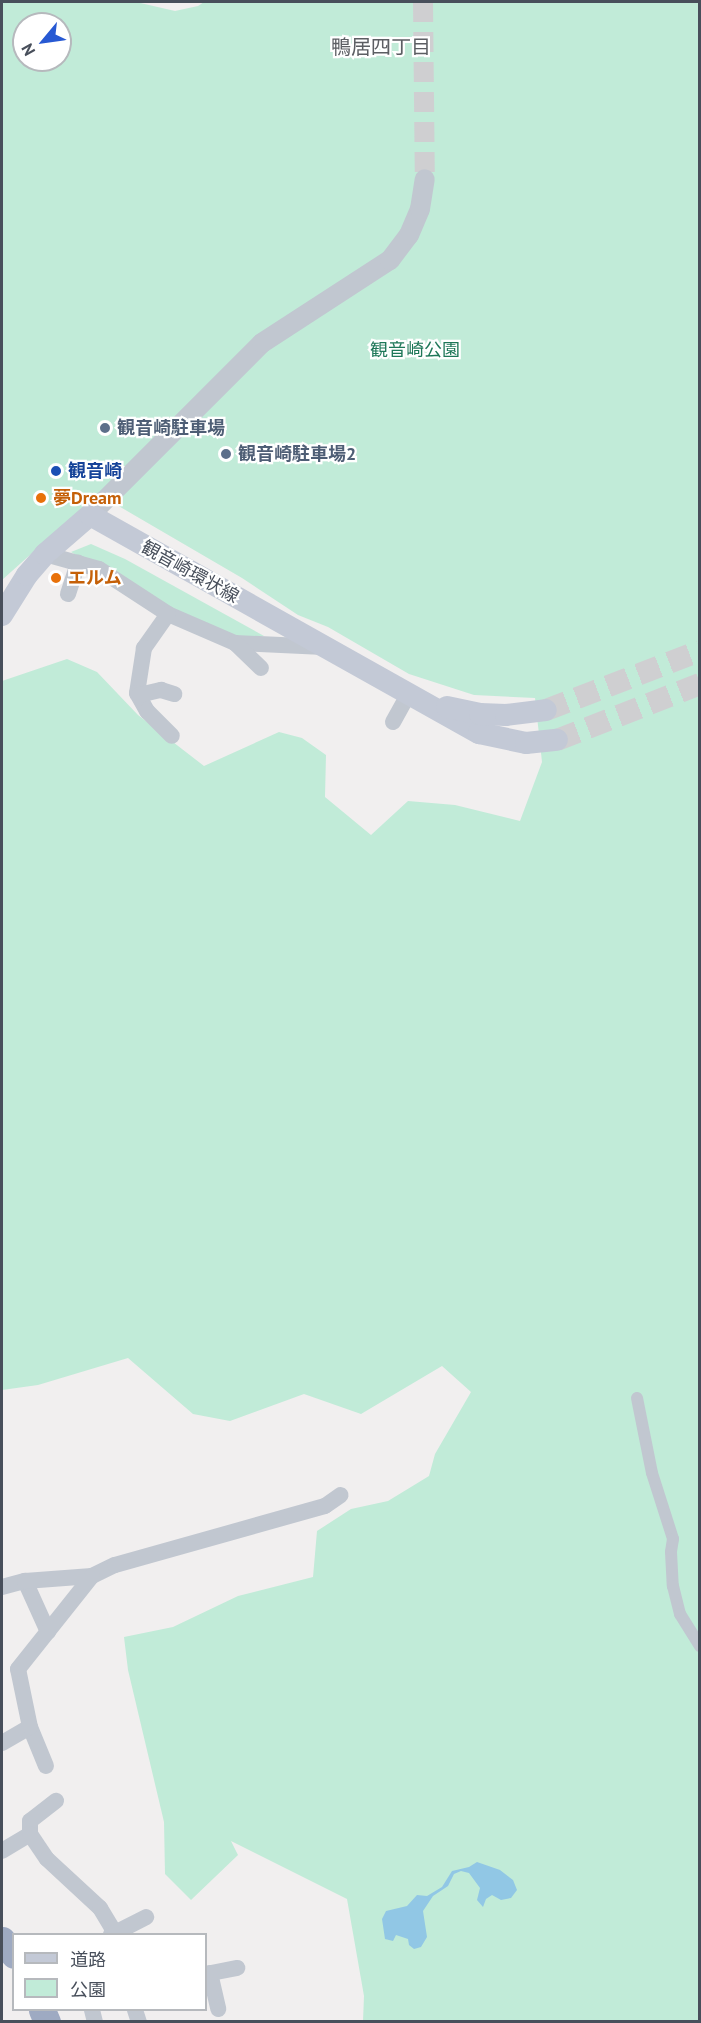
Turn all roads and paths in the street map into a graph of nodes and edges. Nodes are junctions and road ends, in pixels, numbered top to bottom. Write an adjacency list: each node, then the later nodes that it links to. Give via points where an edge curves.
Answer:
1 (425, 178): 2 (street, via 420,209 409,235 390,260 262,344)
2 (90, 515): 3 (main road); 9 (main road, 観音崎環状線)
3 (45, 554): 4 (street); 7 (main road)
4 (78, 563): 5 (street); 6 (street, via 99,568)
5 (68, 594)
6 (168, 614): 8 (street); 11 (street, via 144,648)
7 (2, 615)
8 (235, 643): 9 (street); 10 (street)
9 (325, 647): 13 (main road, 観音崎環状線)
10 (261, 668)
11 (150, 689): 12 (street); 16 (street, via 147,711)
12 (174, 694)
13 (408, 695): 14 (main road, 観音崎環状線, via 480,714); 15 (street); 17 (main road, 観音崎環状線, via 479,733 526,743)
14 (546, 710)
15 (393, 722)
16 (171, 736)
17 (557, 740)
18 (637, 1398): 24 (street, via 652,1473 674,1539 673,1586 680,1614)
19 (341, 1495): 20 (street, via 325,1506 115,1565)
20 (92, 1576): 21 (street); 23 (street)
21 (25, 1581): 22 (street); 23 (street)
22 (2, 1587)
23 (48, 1632): 25 (street, via 18,1669)
24 (699, 1646)
25 (30, 1727): 26 (street); 27 (street)
26 (2, 1743)
27 (46, 1766)
28 (56, 1801): 29 (street, via 30,1821)
29 (30, 1834): 30 (street); 32 (street, via 46,1859 99,1908)
30 (2, 1851)
31 (146, 1917): 33 (street)
32 (112, 1933)
33 (115, 1933)
34 (2, 1940): 35 (highway)
35 (12, 1952)
36 (237, 1968): 37 (street)
37 (208, 1974): 38 (street)
38 (218, 2009)

